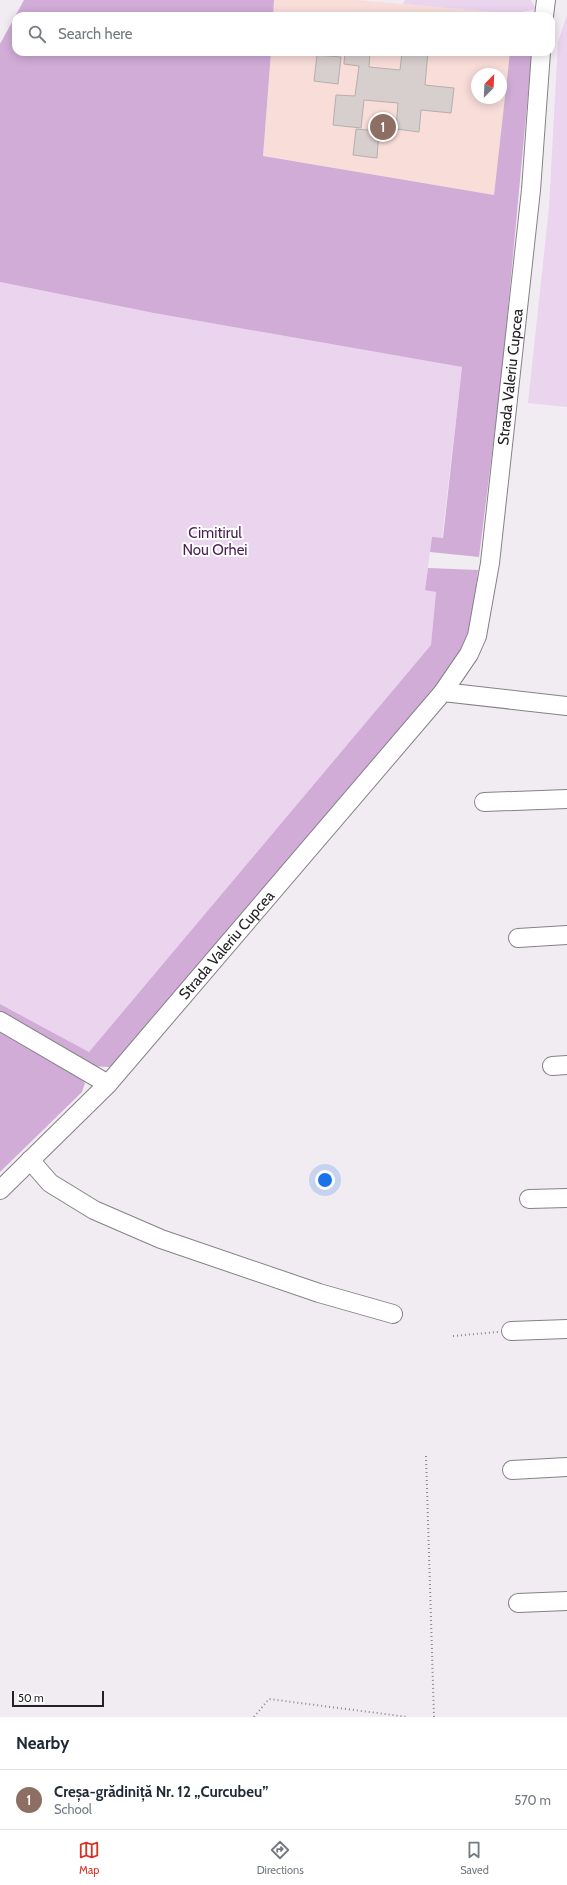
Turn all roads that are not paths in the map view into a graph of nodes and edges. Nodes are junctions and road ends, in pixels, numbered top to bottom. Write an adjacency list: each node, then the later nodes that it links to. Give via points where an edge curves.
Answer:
1 (546, 0): 2 (street)
2 (544, 12)
3 (541, 56): 4 (street, Strada Valeriu Cupcea, via 531,190 490,563 477,636 469,654)
4 (443, 692): 5 (street); 11 (street, Strada Valeriu Cupcea)
5 (567, 706)
6 (567, 799): 7 (street)
7 (484, 802)
8 (567, 934): 9 (street)
9 (518, 938)
10 (0, 1021): 11 (street)
11 (108, 1084): 12 (street, Strada Valeriu Cupcea)
12 (30, 1160): 13 (street, Strada Valeriu Cupcea); 16 (street, via 50,1183 94,1210 148,1233 319,1293)
13 (0, 1190)
14 (567, 1198): 15 (street)
15 (529, 1199)
16 (393, 1314)
17 (567, 1329): 18 (street)
18 (511, 1331)
19 (567, 1467): 20 (street)
20 (512, 1470)
21 (567, 1601): 22 (street)
22 (518, 1603)

